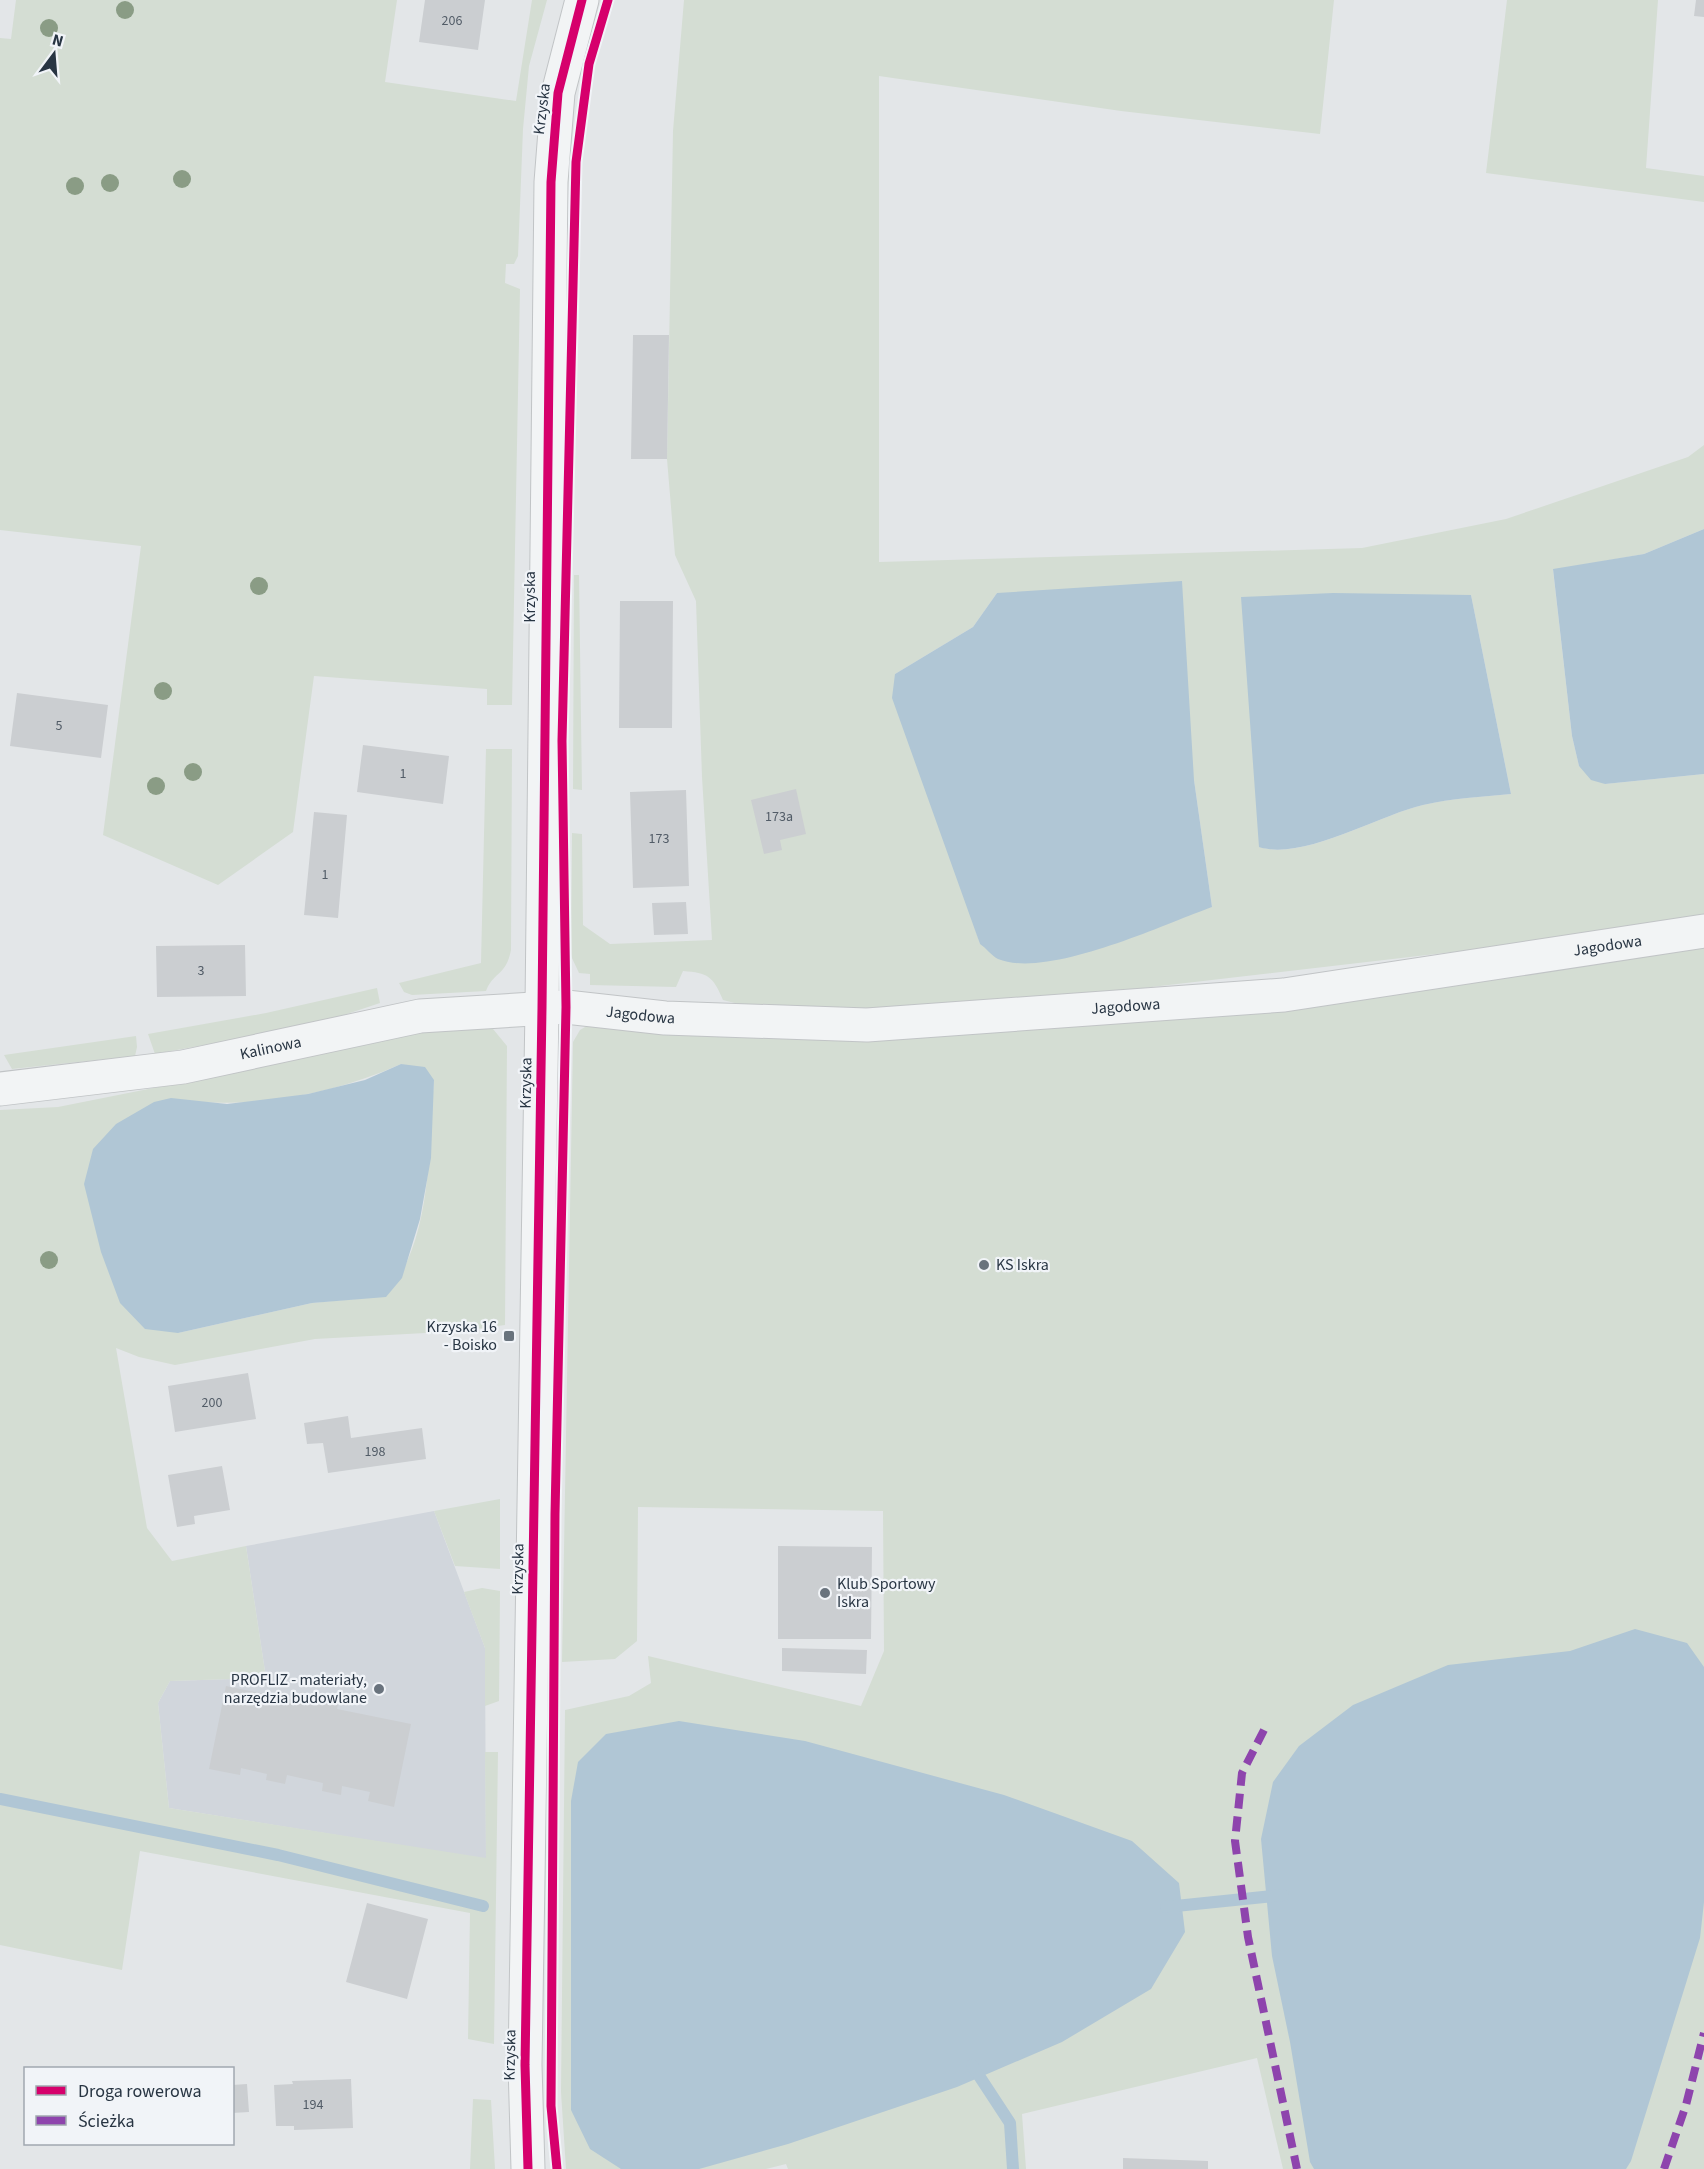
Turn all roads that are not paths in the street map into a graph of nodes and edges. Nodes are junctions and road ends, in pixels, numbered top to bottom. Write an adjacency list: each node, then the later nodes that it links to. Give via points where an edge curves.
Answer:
1 (582, 0): 3 (street, Krzyska, via 558,93 550,182)
2 (1704, 931): 3 (street, Jagodowa, via 1284,995 867,1025 665,1018)
3 (542, 1008): 4 (street, Kalinowa, via 420,1016 183,1067); 5 (street, Krzyska, via 525,2065)
4 (0, 1089)
5 (528, 2169)

